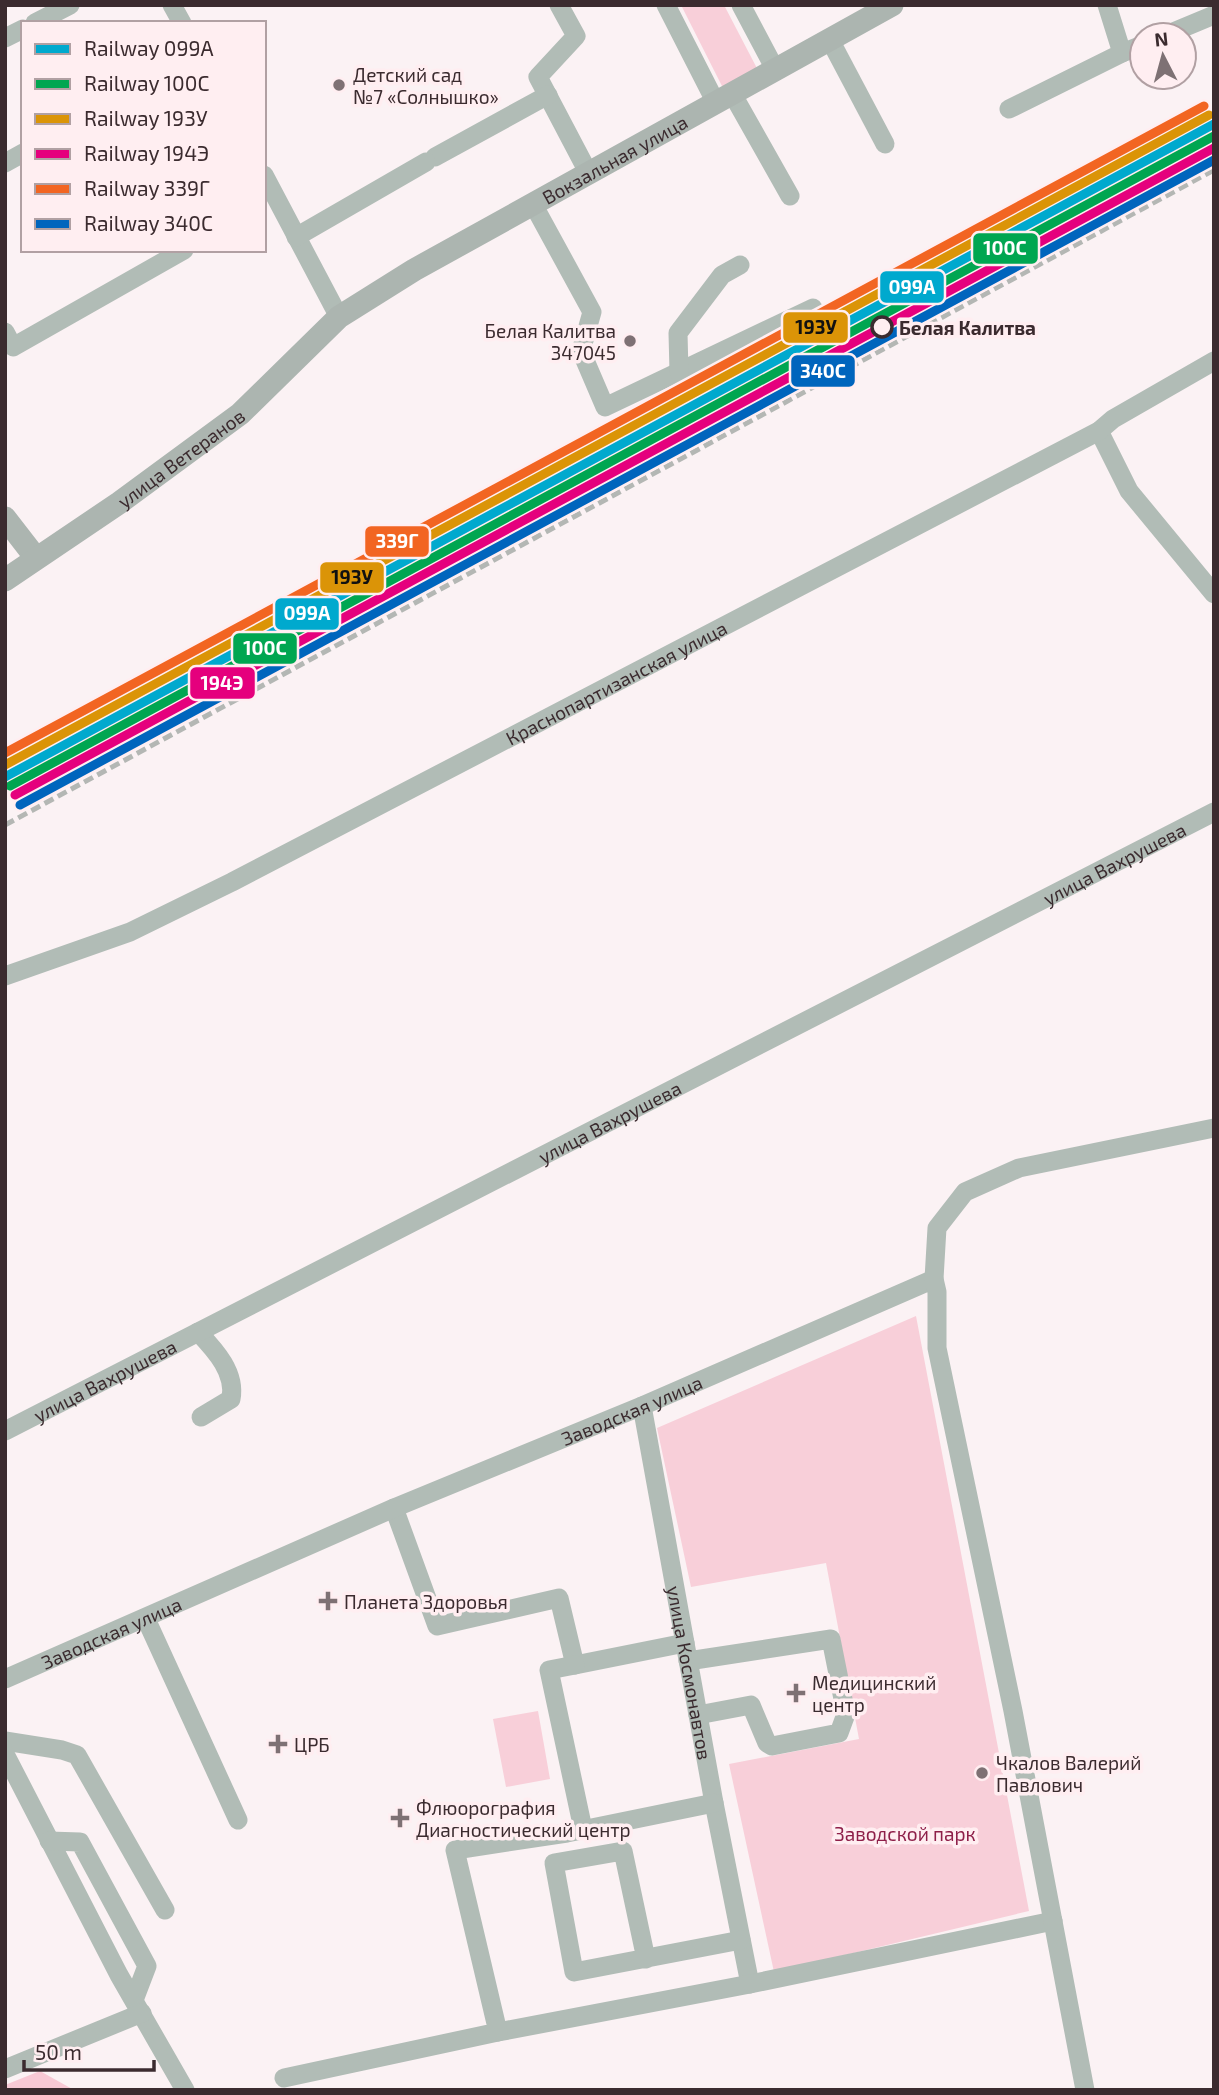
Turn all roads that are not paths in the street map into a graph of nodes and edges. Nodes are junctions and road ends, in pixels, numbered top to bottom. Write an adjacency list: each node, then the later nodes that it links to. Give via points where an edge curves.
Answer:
1 (70, 5): 8 (street)
2 (172, 5): 9 (street)
3 (559, 5): 16 (street, via 576,36 538,77)
4 (666, 5): 17 (street)
5 (741, 5): 15 (street)
6 (892, 5): 12 (main road, Вокзальная улица)
7 (1107, 5): 14 (street)
8 (39, 21)
9 (181, 21)
10 (21, 30): 11 (street)
11 (5, 38)
12 (830, 40): 15 (main road, Вокзальная улица); 19 (street)
13 (1128, 51): 14 (street)
14 (1122, 53): 18 (street)
15 (776, 71): 17 (main road, Вокзальная улица)
16 (548, 95): 22 (street); 27 (street)
17 (724, 99): 22 (main road, Вокзальная улица); 24 (street)
18 (1009, 109)
19 (885, 144)
20 (21, 154): 21 (street)
21 (5, 163)
22 (589, 174): 26 (main road, Вокзальная улица)
23 (266, 183): 25 (street)
24 (790, 195)
25 (271, 203): 27 (street)
26 (533, 204): 31 (main road, Вокзальная улица); 34 (street, via 592,312 581,351 605,407)
27 (296, 237): 31 (street)
28 (180, 252): 32 (street)
29 (740, 265): 34 (street, via 722,275 678,333)
30 (813, 308): 34 (street)
31 (339, 317): 37 (main road, улица Ветеранов, via 240,414)
32 (8, 344)
33 (1214, 361): 35 (street, Краснопартизанская улица)
34 (679, 372)
35 (1099, 431): 39 (street, via 1129,491); 41 (street, Краснопартизанская улица, via 232,883 130,932)
36 (5, 518): 37 (main road)
37 (36, 558): 38 (main road, улица Ветеранов)
38 (5, 580)
39 (1214, 594)
40 (1214, 812): 44 (street, улица Вахрушева)
41 (5, 976)
42 (1214, 1128): 43 (street, via 1019,1168 965,1192 937,1228)
43 (934, 1279): 45 (street, Заводская улица); 61 (street, via 937,1349)
44 (198, 1332): 46 (street, via 234,1385 231,1399); 47 (street, улица Вахрушева)
45 (642, 1406): 48 (street, Заводская улица); 50 (street, улица Космонавтов)
46 (201, 1417)
47 (5, 1431)
48 (394, 1508): 49 (street, Заводская улица); 51 (street, via 437,1626 559,1598)
49 (146, 1619): 52 (street, Заводская улица); 57 (street)
50 (687, 1652): 51 (street); 53 (street, улица Космонавтов); 53 (street, via 831,1640 846,1714 839,1733 772,1746 751,1705)
51 (575, 1665): 58 (street, via 549,1670)
52 (5, 1679)
53 (698, 1715): 56 (street, улица Космонавтов)
54 (5, 1741): 60 (street, via 77,1755)
55 (5, 1754): 59 (street)
56 (714, 1803): 58 (street); 62 (street, улица Космонавтов)
57 (239, 1819)
58 (583, 1829): 66 (street, via 455,1850)
59 (49, 1841): 65 (street); 65 (street, via 80,1842 147,1966)
60 (165, 1910)
61 (1053, 1921): 64 (street); 70 (street)
62 (741, 1940): 63 (street); 64 (street, улица Космонавтов)
63 (646, 1959): 63 (street, via 574,1972 554,1863 623,1851)
64 (750, 1984): 66 (street)
65 (138, 2007): 67 (street); 69 (street)
66 (498, 2032): 68 (street)
67 (5, 2069)
68 (284, 2078)
69 (185, 2090)
70 (1085, 2090)

